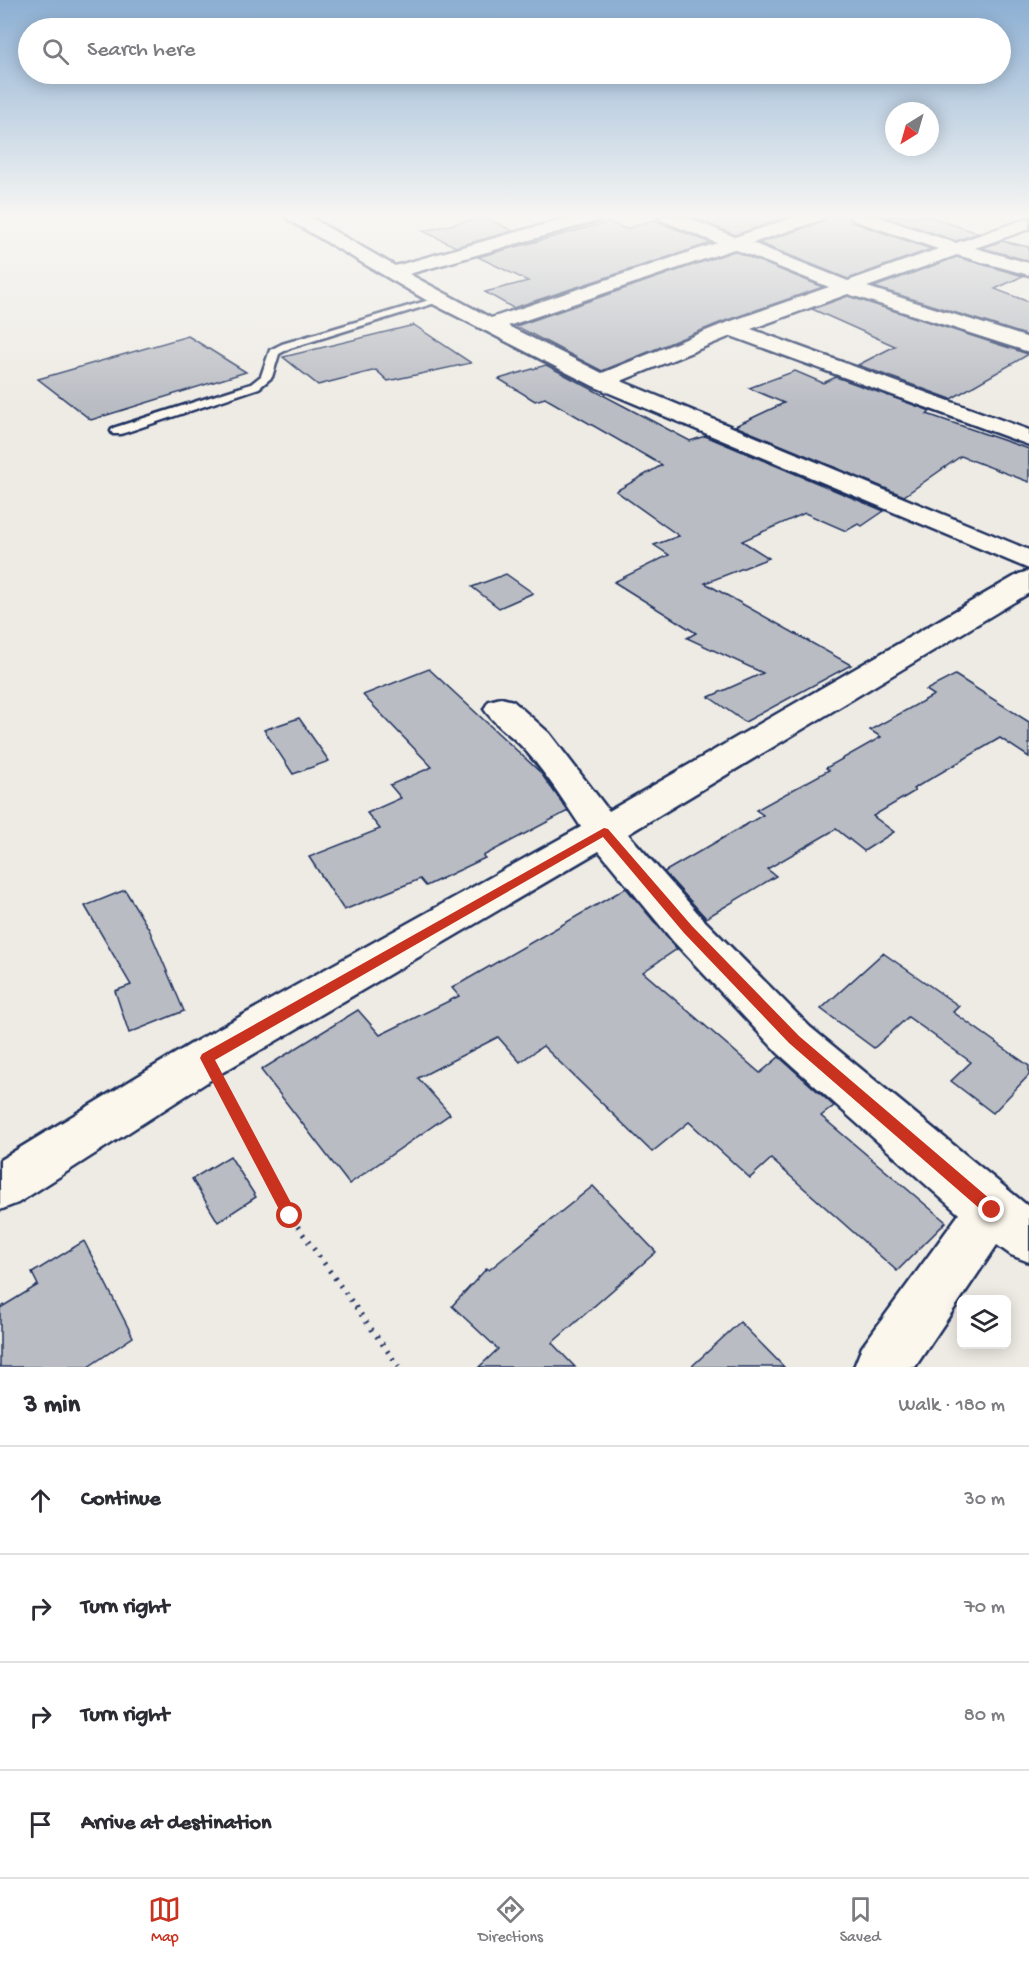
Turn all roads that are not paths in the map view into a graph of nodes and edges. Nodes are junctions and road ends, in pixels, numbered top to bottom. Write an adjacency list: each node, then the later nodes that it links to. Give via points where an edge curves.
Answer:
1 (408, 280): 6 (street)
2 (627, 280): 7 (street)
3 (827, 280): 5 (street)
4 (871, 280): 5 (street)
5 (848, 288): 8 (street); 9 (street)
6 (440, 300): 7 (street); 11 (lane, via 286,346 274,352 266,377 255,386)
7 (490, 325): 10 (street)
8 (731, 329): 10 (street); 12 (street)
9 (1029, 345)
10 (601, 381): 13 (street)
11 (117, 431)
12 (1029, 438)
13 (1029, 560)
14 (1029, 580): 16 (street)
15 (501, 709): 16 (street, via 537,741)
16 (604, 831): 17 (street, via 207,1058); 18 (street, via 688,930 794,1040)
17 (0, 1187)
18 (1011, 1224): 19 (street)
19 (882, 1367)

